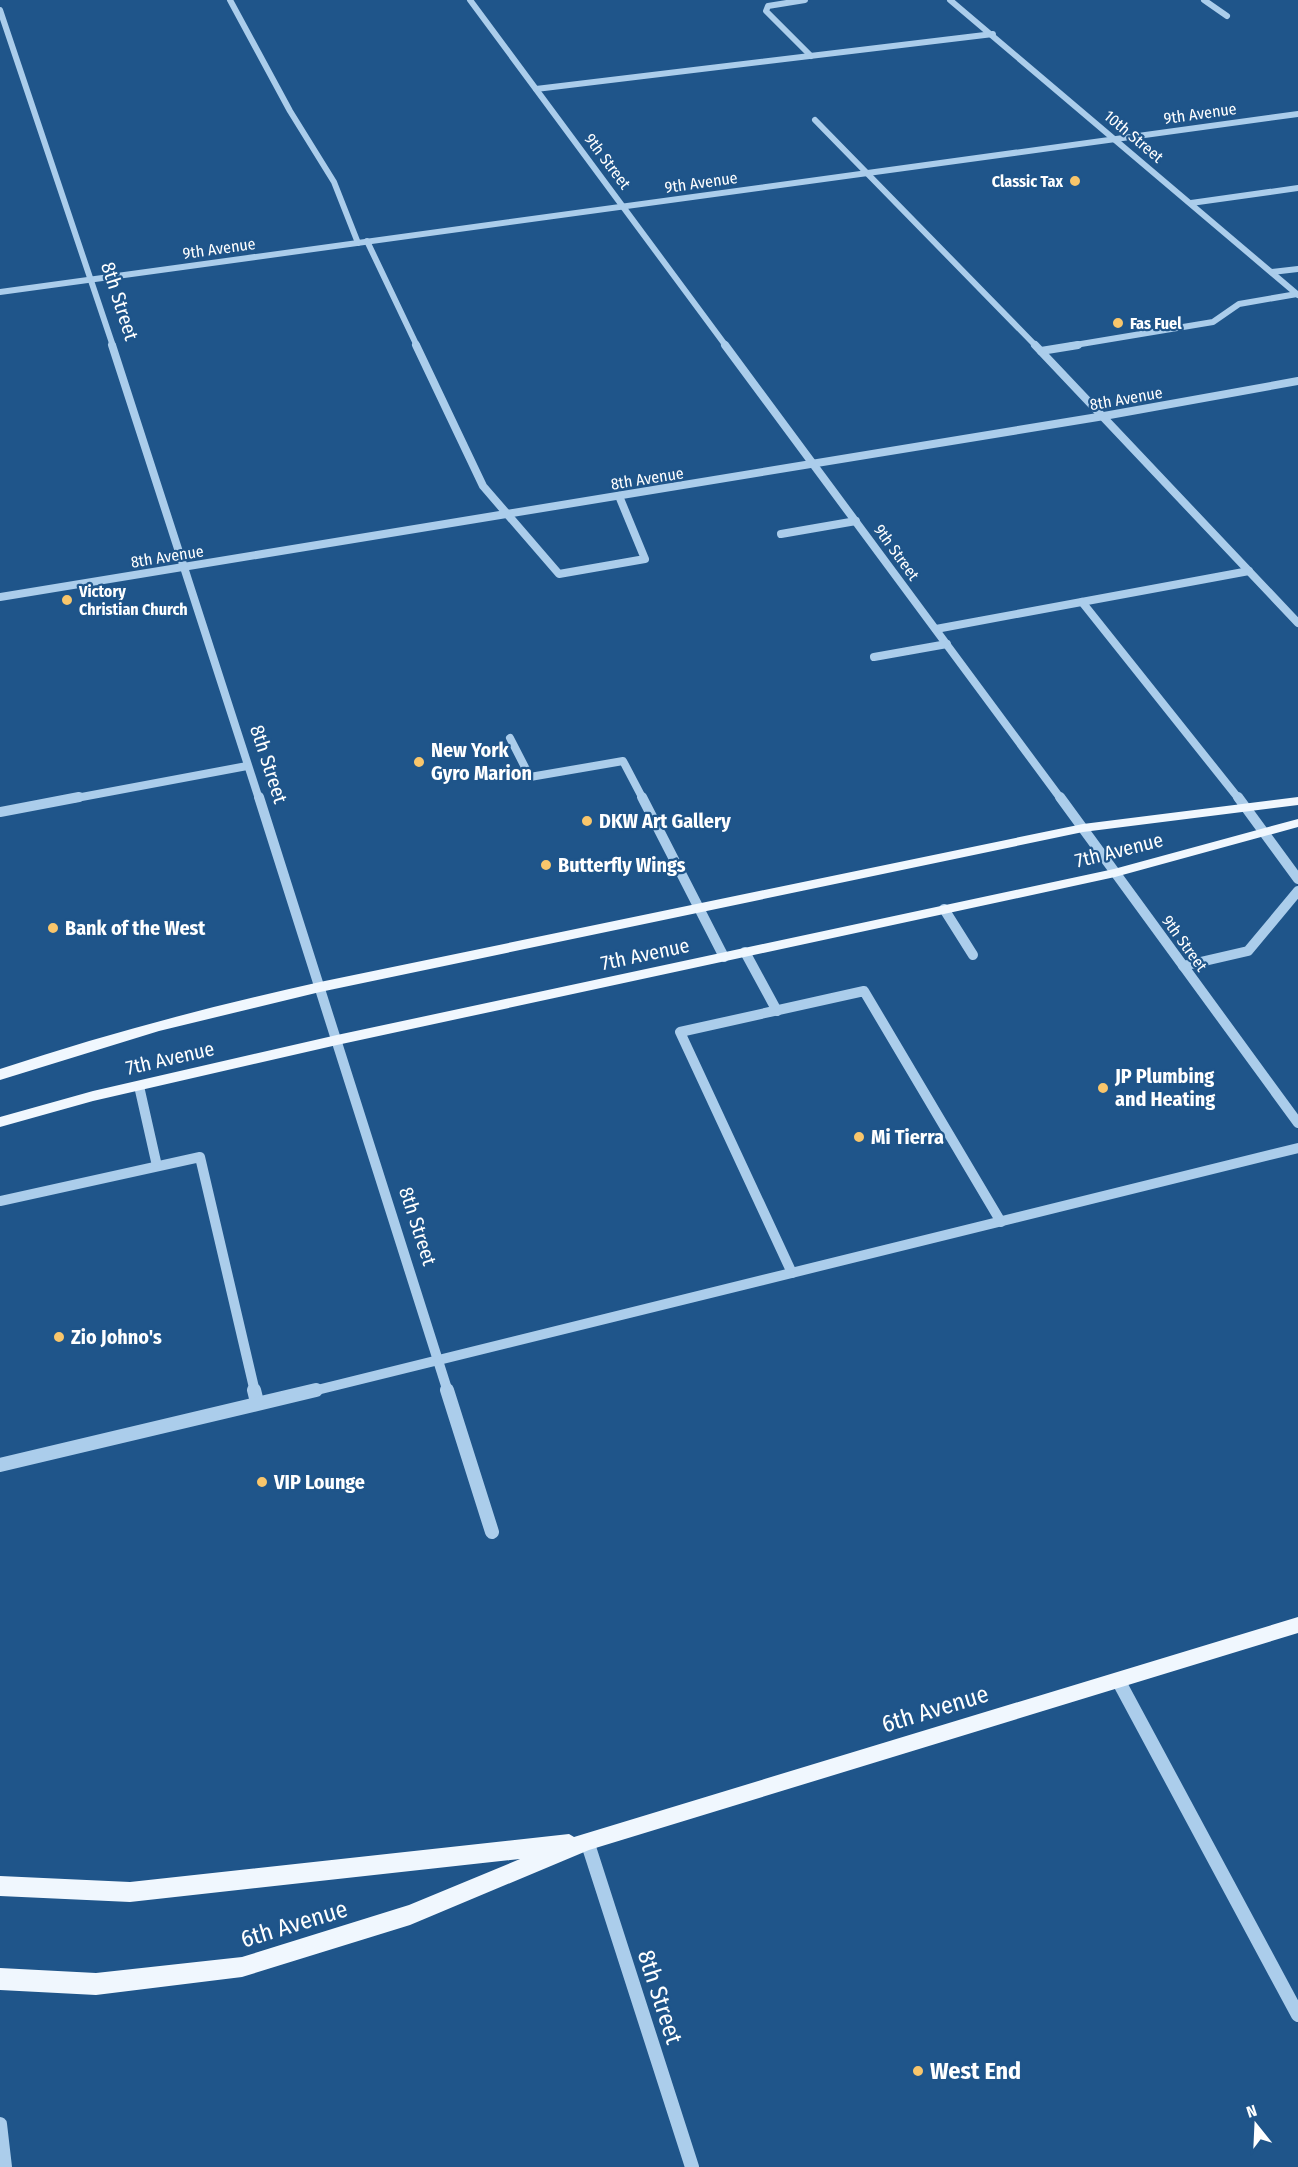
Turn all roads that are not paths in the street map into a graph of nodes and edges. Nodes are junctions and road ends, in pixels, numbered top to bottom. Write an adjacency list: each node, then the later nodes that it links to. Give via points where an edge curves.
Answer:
1 (230, 0): 19 (street, via 334,182)
2 (470, 0): 10 (street, 9th Street)
3 (805, 0): 9 (street, via 778,3 768,6 766,11)
4 (950, 0): 8 (street, 10th Street)
5 (1204, 0): 7 (street)
6 (0, 10): 22 (street, 8th Street)
7 (1227, 16)
8 (993, 34): 9 (street); 13 (street, 10th Street)
9 (811, 56): 10 (street)
10 (536, 89): 17 (street, 9th Street)
11 (1298, 114): 13 (street, 9th Avenue)
12 (815, 120): 14 (street)
13 (1116, 139): 14 (street, 9th Avenue); 16 (street, 10th Street)
14 (869, 172): 17 (street, 9th Avenue); 25 (street)
15 (1298, 188): 16 (street)
16 (1191, 203): 21 (street, 10th Street)
17 (622, 206): 18 (street, 9th Avenue); 28 (street, 9th Street)
18 (367, 241): 19 (street, 9th Avenue); 30 (street, via 483,486)
19 (358, 243): 22 (street, 9th Avenue)
20 (1298, 269): 21 (street)
21 (1272, 272): 24 (street, 10th Street)
22 (91, 279): 23 (street, 9th Avenue); 33 (street, 8th Street)
23 (0, 292)
24 (1298, 294): 25 (street, via 1239,304 1213,322)
25 (1041, 351): 27 (street)
26 (1298, 381): 27 (street, 8th Avenue)
27 (1104, 416): 28 (street, 8th Avenue); 34 (street)
28 (813, 463): 29 (street, 8th Avenue); 31 (street, 9th Street)
29 (619, 496): 30 (street, 8th Avenue); 30 (street, via 645,559 559,574)
30 (509, 514): 33 (street, 8th Avenue)
31 (856, 521): 32 (street); 38 (street, 9th Street)
32 (781, 534)
33 (184, 566): 35 (street, 8th Avenue); 42 (street, 8th Street)
34 (1249, 571): 36 (street); 37 (street)
35 (0, 597)
36 (1082, 602): 38 (street); 44 (street)
37 (1298, 623)
38 (936, 629): 39 (street, 9th Street)
39 (946, 644): 40 (street); 47 (street, 9th Street)
40 (874, 657)
41 (510, 738): 52 (street, via 530,777 623,761)
42 (247, 766): 45 (street); 58 (street, 8th Street)
43 (1298, 801): 44 (main road, 7th Avenue)
44 (1246, 808): 47 (main road, 7th Avenue); 48 (street)
45 (0, 812)
46 (1298, 823): 48 (main road, 7th Avenue)
47 (1083, 828): 49 (street, 9th Street); 52 (main road, 7th Avenue)
48 (1266, 833): 49 (main road, 7th Avenue); 50 (street)
49 (1115, 873): 53 (main road, 7th Avenue); 57 (street, 9th Street)
50 (1298, 879)
51 (1298, 891): 57 (street, via 1248,951)
52 (699, 908): 56 (street); 58 (main road, 7th Avenue)
53 (944, 909): 54 (main road, 7th Avenue); 55 (street)
54 (745, 952): 56 (main road, 7th Avenue); 59 (street)
55 (973, 955)
56 (724, 957): 60 (main road, 7th Avenue)
57 (1183, 966): 64 (street, 9th Street)
58 (320, 987): 60 (street, 8th Street); 61 (main road, 7th Avenue, via 215,1010)
59 (777, 1011): 68 (street, via 864,992); 69 (street, via 680,1032)
60 (337, 1040): 62 (main road, 7th Avenue); 70 (street, 8th Street)
61 (0, 1075)
62 (139, 1086): 63 (main road, 7th Avenue); 66 (street)
63 (0, 1122)
64 (1298, 1123)
65 (1298, 1148): 68 (street)
66 (157, 1166): 67 (street); 71 (street, via 200,1157)
67 (0, 1201)
68 (1001, 1222): 69 (street)
69 (792, 1273): 70 (street)
70 (438, 1361): 71 (street); 73 (street, 8th Street)
71 (257, 1402): 72 (street)
72 (0, 1465)
73 (492, 1532)
74 (1298, 1625): 75 (main road, 6th Avenue)
75 (1118, 1680): 76 (main road, 6th Avenue); 79 (street)
76 (587, 1841): 77 (main road, 6th Avenue, via 130,1892); 78 (main road, 6th Avenue, via 410,1915 242,1968 96,1983); 82 (street, 8th Street)
77 (0, 1886)
78 (0, 1979)
79 (1298, 2015)
80 (0, 2124): 81 (street)
81 (5, 2167)
82 (692, 2167)

